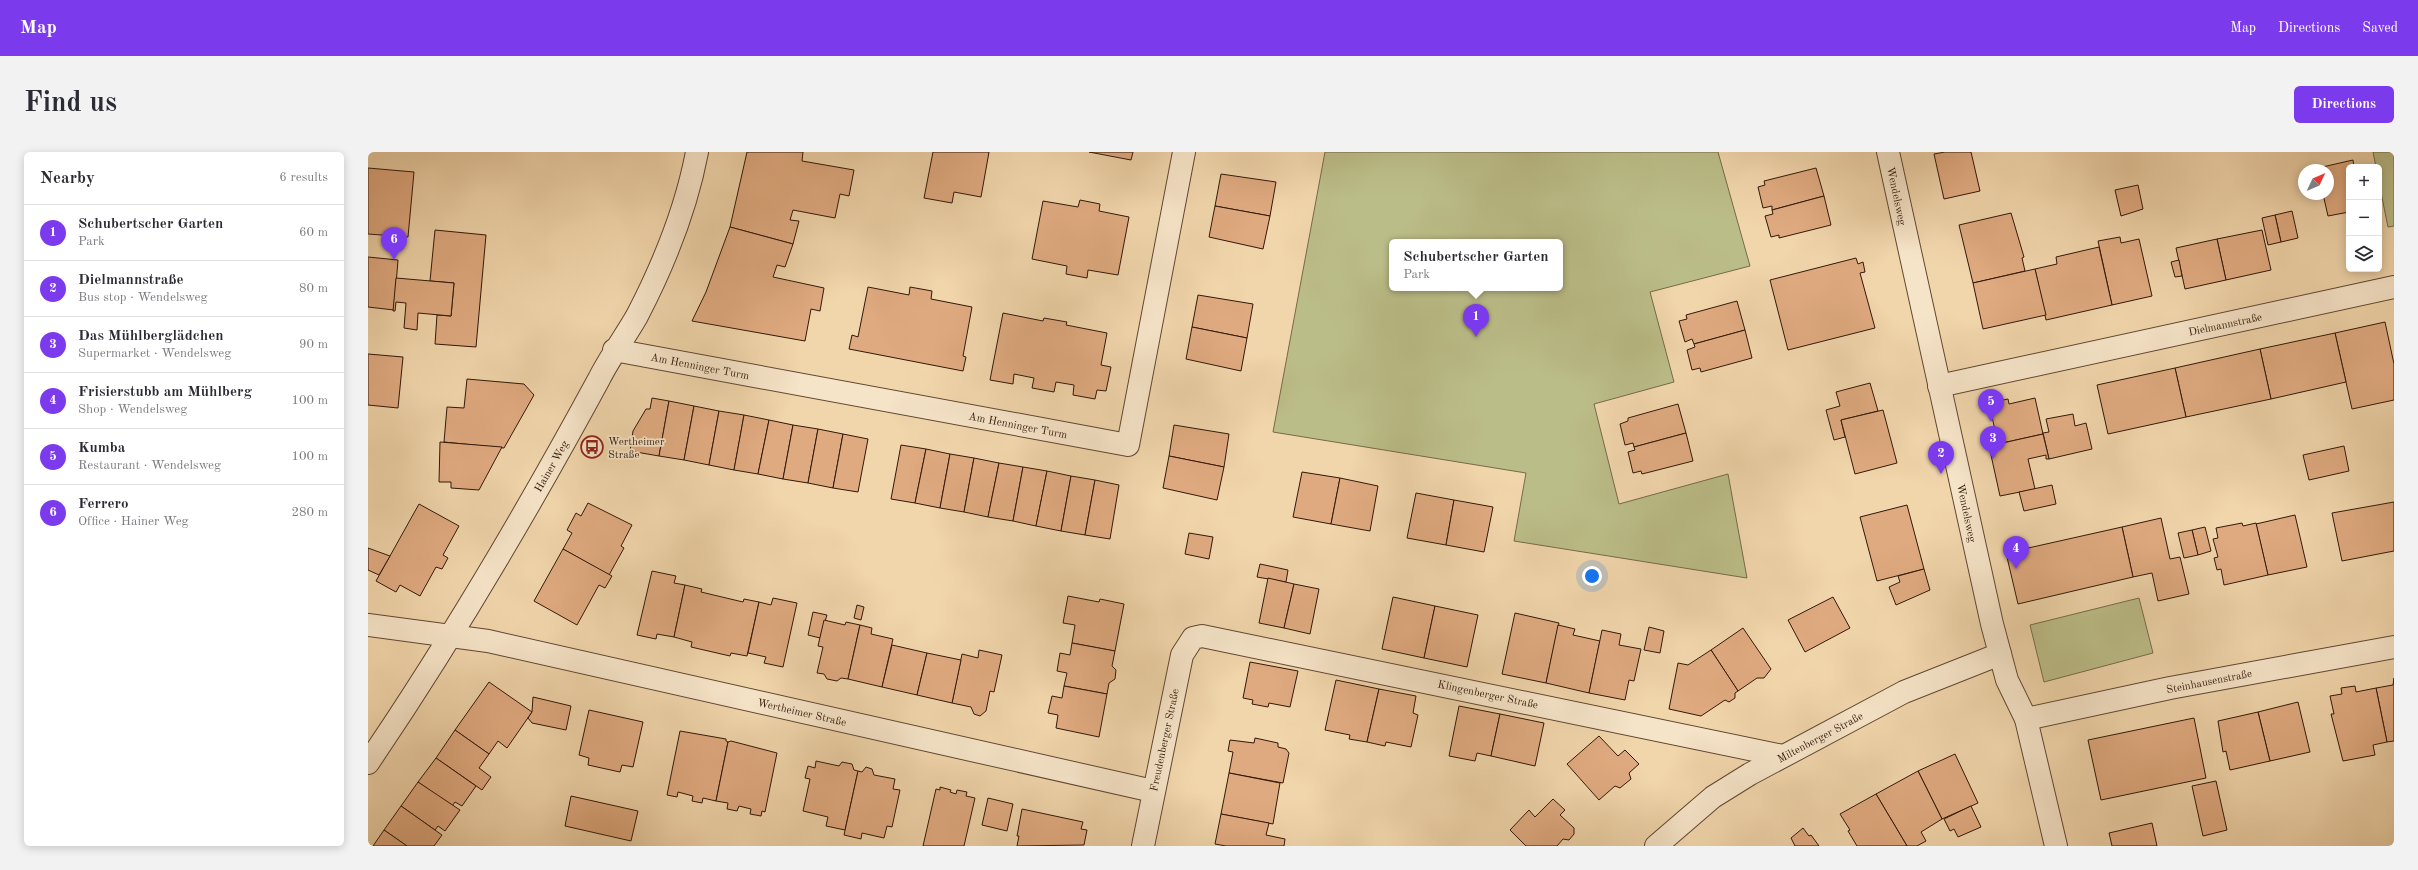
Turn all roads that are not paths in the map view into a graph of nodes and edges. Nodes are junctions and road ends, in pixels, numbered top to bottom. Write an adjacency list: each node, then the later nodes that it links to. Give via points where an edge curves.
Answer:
1 (696, 152): 5 (street, Hainer Weg, via 686,200 675,234 636,317)
2 (1184, 152): 5 (street, Am Henninger Turm, via 1128,445)
3 (1888, 152): 6 (street, Wendelsweg)
4 (2394, 287): 6 (street, Dielmannstraße)
5 (614, 350): 8 (street, Hainer Weg, via 552,466)
6 (1939, 386): 11 (street, Wendelsweg)
7 (368, 625): 8 (street, Wertheimer Straße)
8 (451, 634): 14 (street, Hainer Weg); 15 (street, Wertheimer Straße)
9 (1193, 638): 13 (street, Klingenberger Straße, via 1215,637); 15 (street, Freudenberger Straße, via 1182,655)
10 (2394, 646): 12 (street, Steinhausenstraße, via 2170,688)
11 (2000, 654): 12 (street, Wendelsweg, via 2007,680); 13 (street, Miltenberger Straße, via 1904,692)
12 (2026, 719): 18 (street, Wendelsweg)
13 (1783, 756): 17 (street, Miltenberger Straße, via 1713,797)
14 (368, 762)
15 (1153, 791): 16 (street, Freudenberger Straße)
16 (1144, 846)
17 (1656, 846)
18 (2056, 846)

